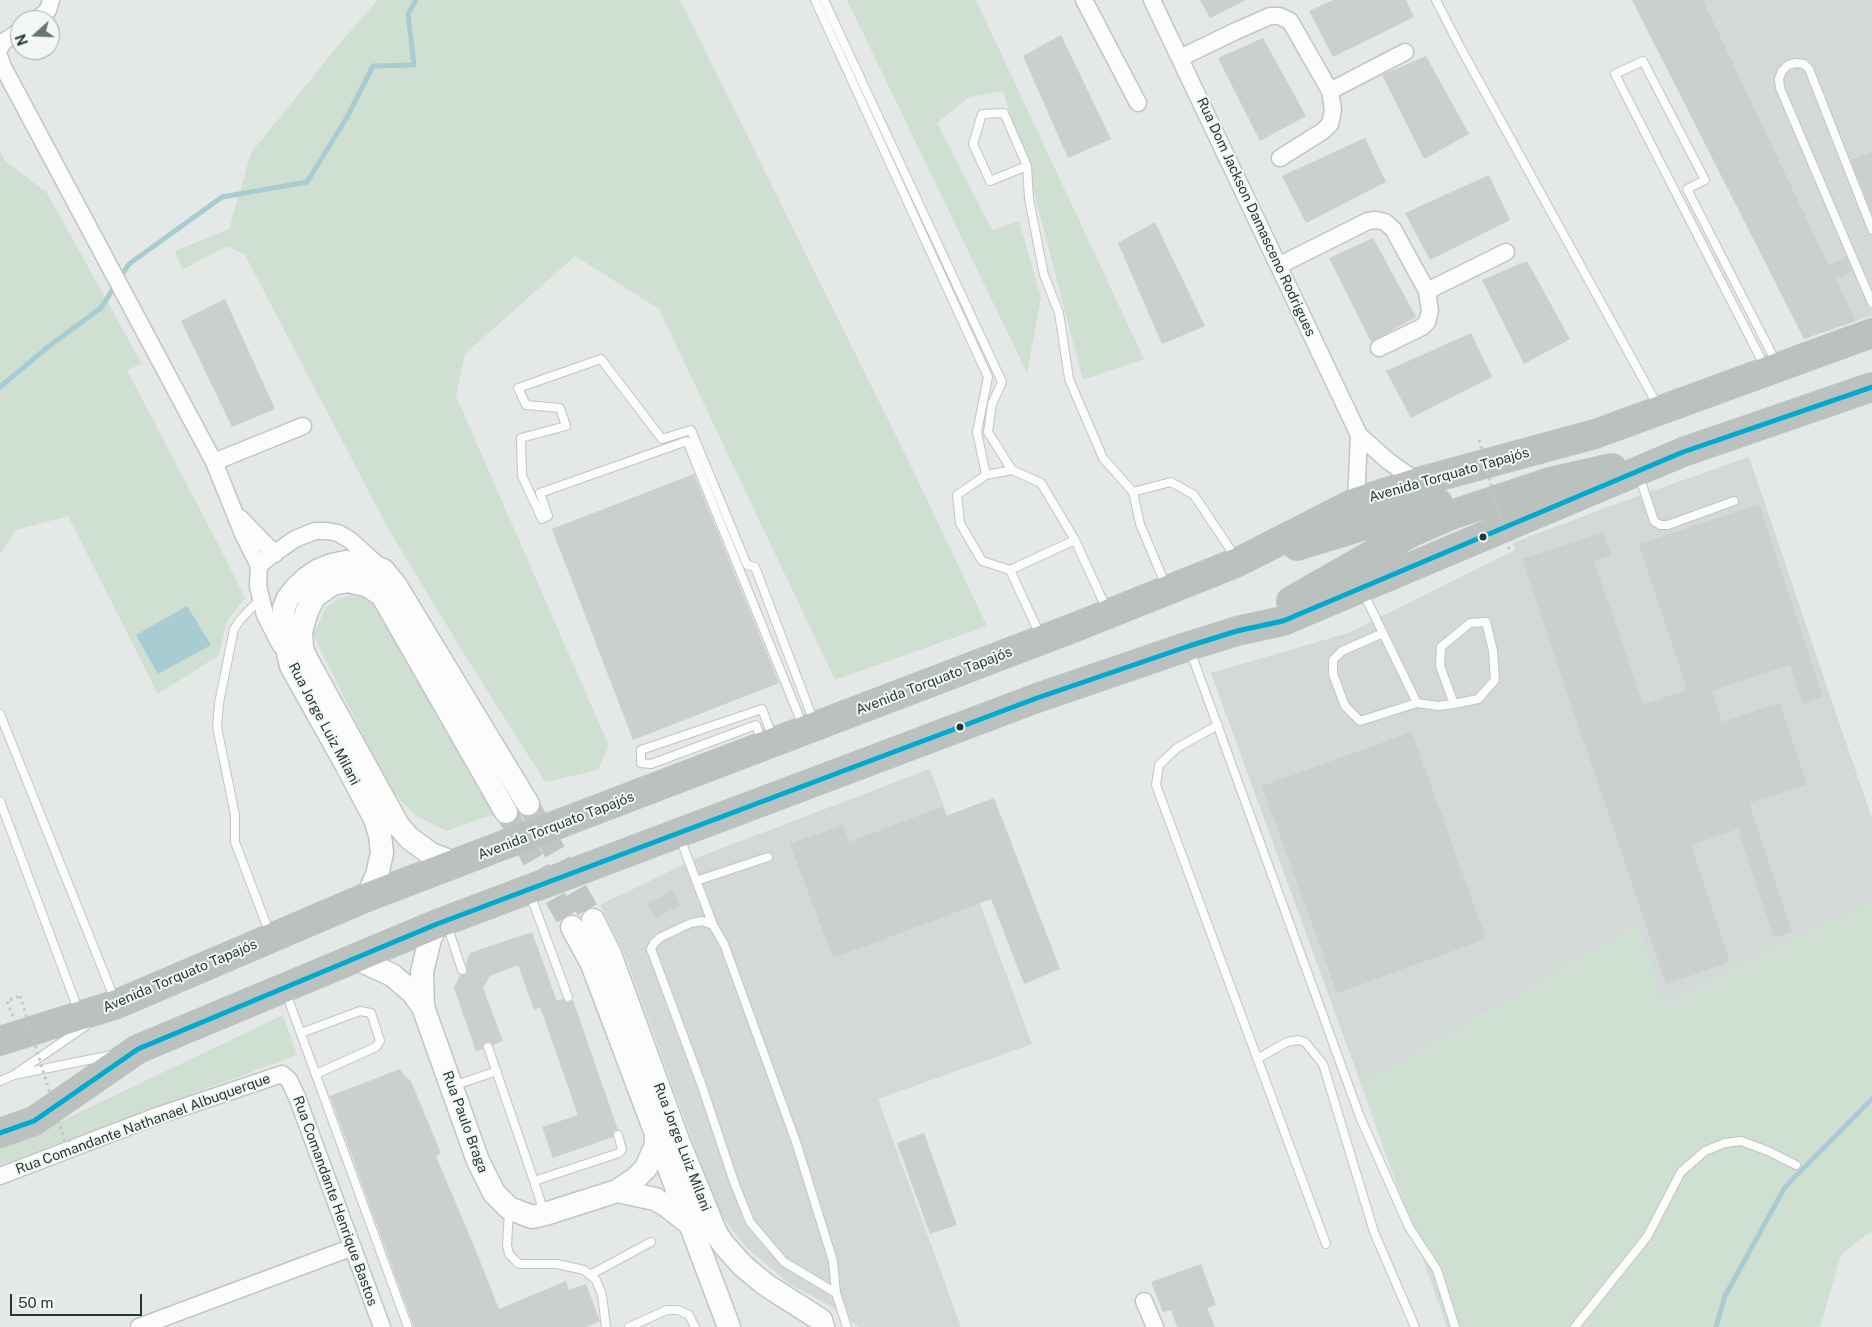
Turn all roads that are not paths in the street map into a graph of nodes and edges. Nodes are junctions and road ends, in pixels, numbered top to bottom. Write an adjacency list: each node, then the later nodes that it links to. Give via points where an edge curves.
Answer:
1 (815, 0): 33 (lane, via 988,377 977,432)
2 (824, 0): 31 (lane, via 1002,382 992,404 988,432)
3 (1084, 0): 12 (street)
4 (1152, 0): 10 (street, Rua Dom Jackson Damasceno Rodrigues)
5 (1436, 0): 25 (lane)
6 (10, 37): 7 (street)
7 (0, 48)
8 (1405, 52): 11 (street)
9 (0, 58): 30 (street)
10 (1180, 58): 11 (street, via 1236,30 1270,16 1279,16 1290,21); 17 (street, Rua Dom Jackson Damasceno Rodrigues)
11 (1330, 91): 13 (street, via 1333,110 1330,124)
12 (1138, 103)
13 (1280, 158)
14 (1027, 166): 14 (lane, via 1004,113 982,114 973,144 990,181); 35 (lane, via 1029,199 1044,275 1059,313 1069,379 1103,458)
15 (1872, 229): 18 (lane, via 1809,69 1796,62 1788,65 1779,79 1780,88)
16 (1506, 252): 19 (street)
17 (1280, 265): 19 (street, via 1376,220 1393,229); 28 (street, Rua Dom Jackson Damasceno Rodrigues)
18 (1869, 290): 20 (lane)
19 (1427, 291): 22 (street, via 1430,310 1427,322)
20 (1872, 303)
21 (1872, 332): 23 (highway, Avenida Torquato Tapajós)
22 (1380, 348)
23 (1773, 369): 23 (lane, via 1615,74 1643,61 1705,180 1686,189); 25 (highway, Avenida Torquato Tapajós)
24 (1872, 387): 29 (highway)
25 (1659, 410): 27 (highway, Avenida Torquato Tapajós)
26 (303, 426): 30 (street)
27 (1595, 434): 34 (highway, Avenida Torquato Tapajós); 41 (highway, via 1518,474 1474,492)
28 (1359, 435): 34 (street, Rua Dom Jackson Damasceno Rodrigues); 37 (street, Rua Dom Jackson Damasceno Rodrigues)
29 (1683, 452): 32 (highway); 49 (highway, via 1550,482 1451,515 1412,532)
30 (214, 462): 38 (street)
31 (1012, 470): 33 (lane); 39 (lane, via 1041,483)
32 (1638, 471): 36 (lane, via 1654,521 1660,525); 45 (highway)
33 (986, 475): 44 (lane, via 957,494 960,523 982,561)
34 (1418, 482): 37 (highway, Avenida Torquato Tapajós)
35 (1134, 492): 41 (lane, via 1171,482 1194,494); 46 (lane, via 1140,524)
36 (1734, 501)
37 (1356, 502): 41 (highway, Avenida Torquato Tapajós)
38 (234, 511): 40 (street); 42 (street)
39 (1075, 540): 44 (lane); 48 (lane)
40 (275, 554): 42 (street); 43 (street, via 295,539 315,531 327,531 350,540)
41 (1238, 562): 46 (highway, Avenida Torquato Tapajós)
42 (259, 566): 47 (street)
43 (383, 570): 53 (street, Rua Jorge Luiz Milani, via 346,562 319,570 296,588 284,608 282,625); 61 (street, via 396,586)
44 (1010, 570): 51 (lane)
45 (1361, 587): 49 (highway, via 1283,621); 50 (lane)
46 (1168, 590): 48 (highway, Avenida Torquato Tapajós)
47 (260, 599): 53 (street); 73 (lane, via 234,629 217,727 235,815 236,842)
48 (1109, 614): 51 (highway, Avenida Torquato Tapajós)
49 (1237, 631): 52 (highway)
50 (1382, 633): 54 (lane); 54 (lane, via 1342,651 1333,660 1333,674 1345,706 1360,721)
51 (1042, 640): 58 (highway, Avenida Torquato Tapajós)
52 (1189, 646): 57 (lane); 63 (highway, via 1037,698)
53 (291, 666): 68 (street, Rua Jorge Luiz Milani, via 375,819 382,853)
54 (1417, 703): 55 (lane)
55 (1454, 704): 55 (lane, via 1478,700 1495,680 1486,622 1470,623 1441,647 1440,666)
56 (0, 714): 78 (lane)
57 (1218, 725): 85 (lane, via 1177,748 1159,765 1156,785); 119 (lane, via 1360,1117 1409,1227 1438,1270)
58 (810, 728): 58 (lane, via 755,567 747,565 691,430 662,438 601,358 518,388 526,405 560,408 566,426 520,438 522,476 542,519 548,516 540,493 687,441); 59 (highway, Avenida Torquato Tapajós)
59 (769, 744): 59 (lane, via 762,709 640,750 641,763 651,764 756,725); 65 (highway, Avenida Torquato Tapajós)
60 (0, 801): 80 (lane)
61 (528, 804)
62 (506, 812): 65 (street, Rua Jorge Luiz Milani, via 382,595 366,585 348,580 332,584 314,597 301,632 302,649 307,660 398,825 409,838 431,854)
63 (678, 833): 66 (lane); 67 (highway)
64 (768, 857): 66 (lane)
65 (456, 864): 68 (highway, Avenida Torquato Tapajós)
66 (696, 881): 71 (lane)
67 (528, 890): 70 (highway); 77 (lane)
68 (367, 897): 73 (highway, Avenida Torquato Tapajós)
69 (593, 920): 108 (street, Rua Jorge Luiz Milani, via 610,954 716,1234 730,1252 766,1285)
70 (441, 923): 74 (highway); 75 (lane); 79 (street, Rua Paulo Braga, via 430,939 422,972)
71 (713, 925): 106 (lane, via 724,944 796,1142 833,1261); 106 (lane, via 703,921 691,923 662,937 650,949 750,1222 784,1262)
72 (572, 927): 92 (street, Rua Jorge Luiz Milani, via 592,964)
73 (271, 938): 78 (highway, Avenida Torquato Tapajós)
74 (357, 959): 76 (highway); 79 (street, Rua Paulo Braga, via 397,978)
75 (462, 970)
76 (285, 989): 81 (lane); 84 (highway)
77 (568, 997)
78 (117, 1004): 80 (highway, Avenida Torquato Tapajós); 88 (lane)
79 (423, 1007): 91 (street, Rua Paulo Braga)
80 (80, 1017): 82 (highway, Avenida Torquato Tapajós)
81 (301, 1033): 87 (lane); 87 (lane, via 360,1011 371,1013 380,1041 376,1047)
82 (0, 1041)
83 (488, 1047): 86 (lane)
84 (138, 1049): 88 (lane); 93 (highway, via 34,1120)
85 (1257, 1059): 103 (lane); 118 (lane, via 1298,1040 1305,1042 1323,1064 1374,1232)
86 (497, 1071): 91 (lane); 97 (lane)
87 (316, 1074): 111 (lane)
88 (14, 1075): 90 (lane)
89 (286, 1076): 96 (street, Rua Comandante Nathanael Albuquerque, via 280,1074 157,1116); 104 (street, Rua Comandante Henrique Bastos, via 297,1097)
90 (0, 1081)
91 (451, 1086): 99 (street, Rua Paulo Braga, via 478,1162 494,1193)
92 (656, 1132): 98 (street, Rua Paulo Braga, via 656,1145 646,1168); 101 (street, Rua Jorge Luiz Milani)
93 (0, 1133)
94 (618, 1135): 97 (lane, via 622,1149 619,1153)
95 (1796, 1165): 120 (lane, via 1742,1141 1725,1143 1705,1151 1681,1172 1647,1237)
96 (0, 1176)
97 (534, 1181): 100 (lane)
98 (617, 1192): 100 (street, Rua Paulo Braga); 101 (street, Rua Paulo Braga, via 655,1199)
99 (509, 1208): 100 (street, Rua Paulo Braga, via 532,1217); 105 (lane, via 508,1254 519,1264 558,1264 584,1270)
100 (545, 1214)
101 (691, 1225): 115 (street, Rua Jorge Luiz Milani)
102 (652, 1242): 105 (lane)
103 (1326, 1244)
104 (353, 1248): 109 (street); 110 (street, Rua Comandante Henrique Bastos)
105 (590, 1275): 112 (lane, via 596,1280 602,1295)
106 (836, 1293): 116 (lane)
107 (1144, 1301): 117 (street)
108 (826, 1325)
109 (139, 1327)
110 (382, 1327)
111 (408, 1327)
112 (606, 1327)
113 (630, 1327): 114 (lane, via 667,1310 678,1310 689,1315)
114 (695, 1327)
115 (729, 1327)
116 (847, 1327)
117 (1155, 1327)
118 (1415, 1327)
119 (1455, 1327)
120 (1576, 1327)

